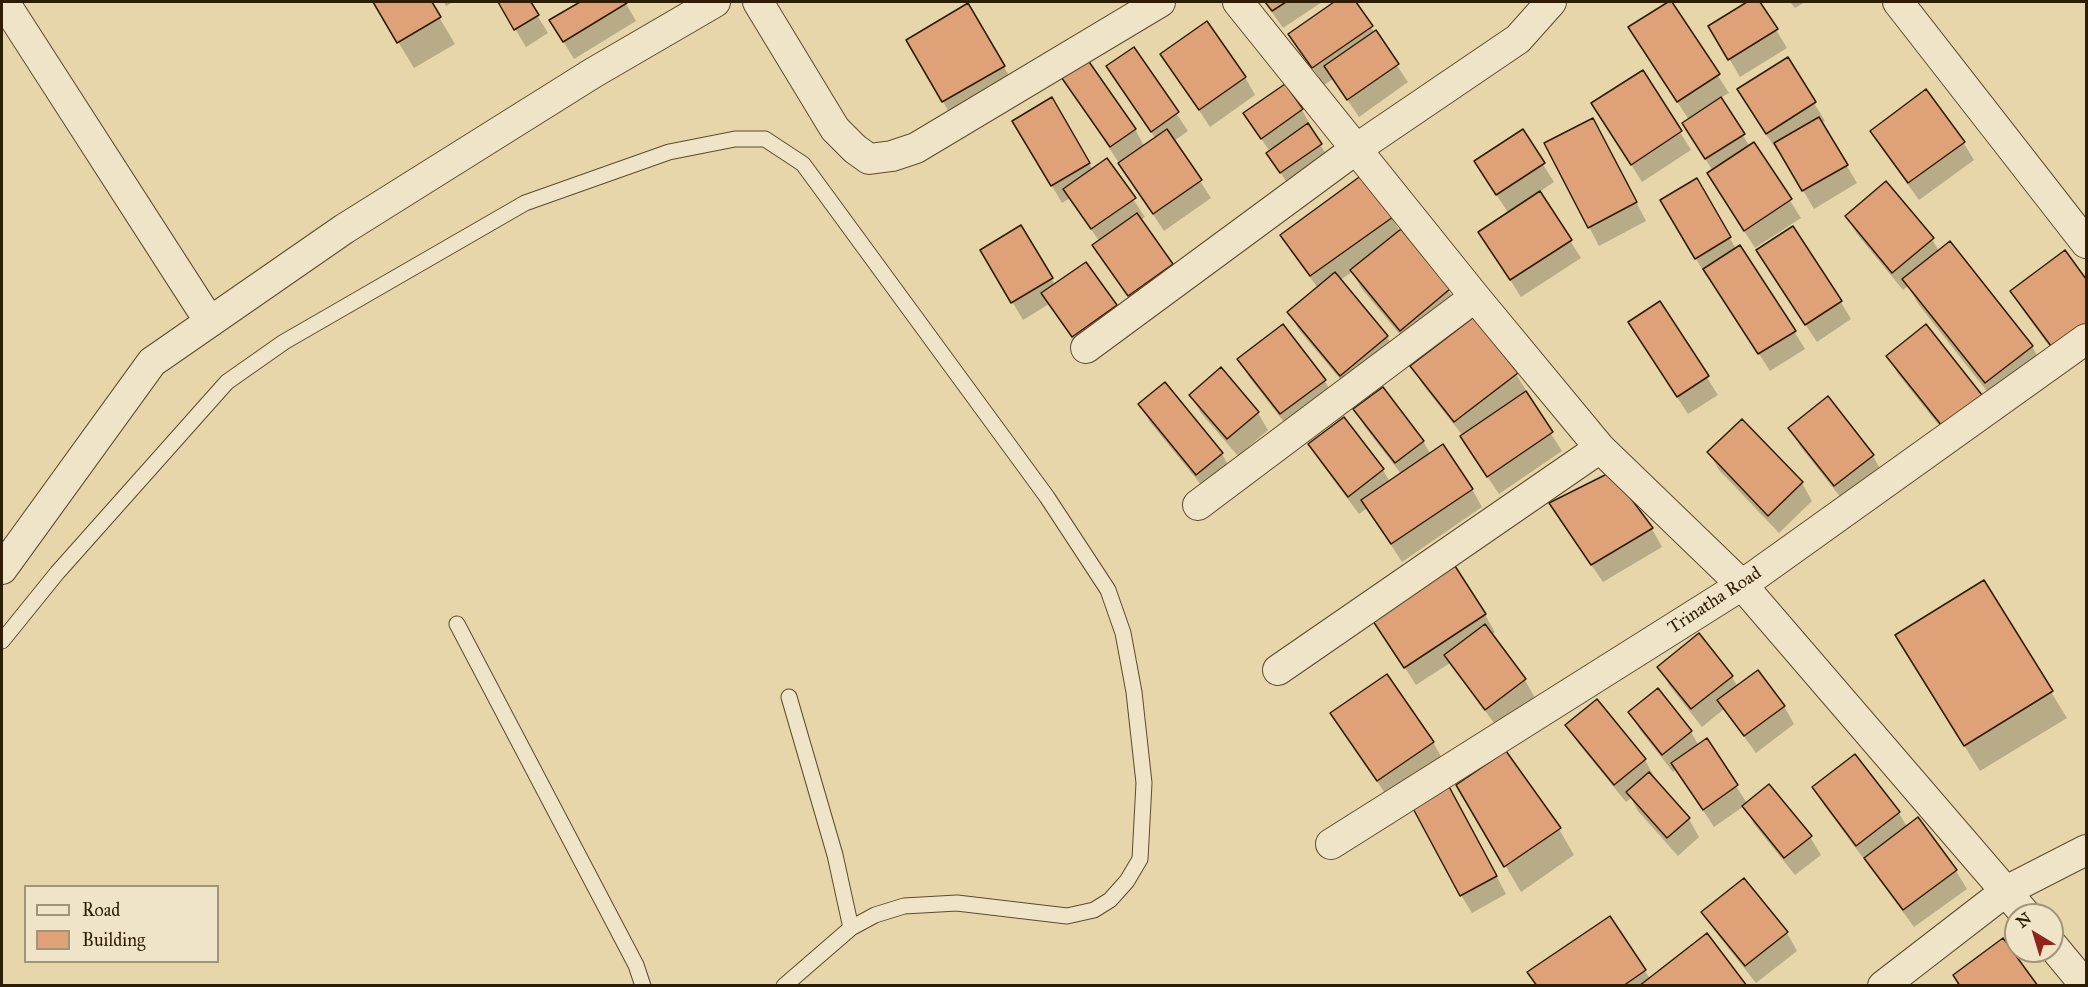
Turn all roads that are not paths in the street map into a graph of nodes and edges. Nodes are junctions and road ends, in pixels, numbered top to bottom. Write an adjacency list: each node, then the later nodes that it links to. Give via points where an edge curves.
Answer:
1 (4, 2): 11 (street)
2 (715, 2): 11 (street, via 583,79 344,230)
3 (758, 2): 4 (street, via 835,129 869,159 916,148)
4 (1160, 2)
5 (1238, 2): 8 (street)
6 (1551, 2): 8 (street, via 1518,39)
7 (1898, 2): 9 (street)
8 (1356, 149): 10 (street); 13 (street)
9 (2086, 243)
10 (1475, 297): 14 (street); 15 (street)
11 (210, 322): 16 (street, via 152,362)
12 (2086, 339): 17 (street, Trinatha Road)
13 (1086, 348)
14 (1600, 448): 17 (street); 20 (street)
15 (1198, 505)
16 (2, 569)
17 (1742, 585): 22 (street, Trinatha Road); 24 (street)
18 (457, 624): 28 (lane, via 636,965)
19 (2, 641): 26 (lane, via 57,573 227,382 284,342 525,203 669,152 735,139 765,139 803,164 1047,497 1108,590 1123,633 1144,783 1140,859 1110,900 1094,910 1067,916 957,903 904,906)
20 (1278, 670)
21 (789, 697): 26 (lane, via 835,855)
22 (1331, 844)
23 (2086, 850): 24 (street)
24 (2006, 891): 25 (street); 30 (street)
25 (2016, 903)
26 (851, 928): 29 (lane)
27 (2064, 959): 31 (street)
28 (643, 986)
29 (784, 986)
30 (1883, 986)
31 (2086, 986)

